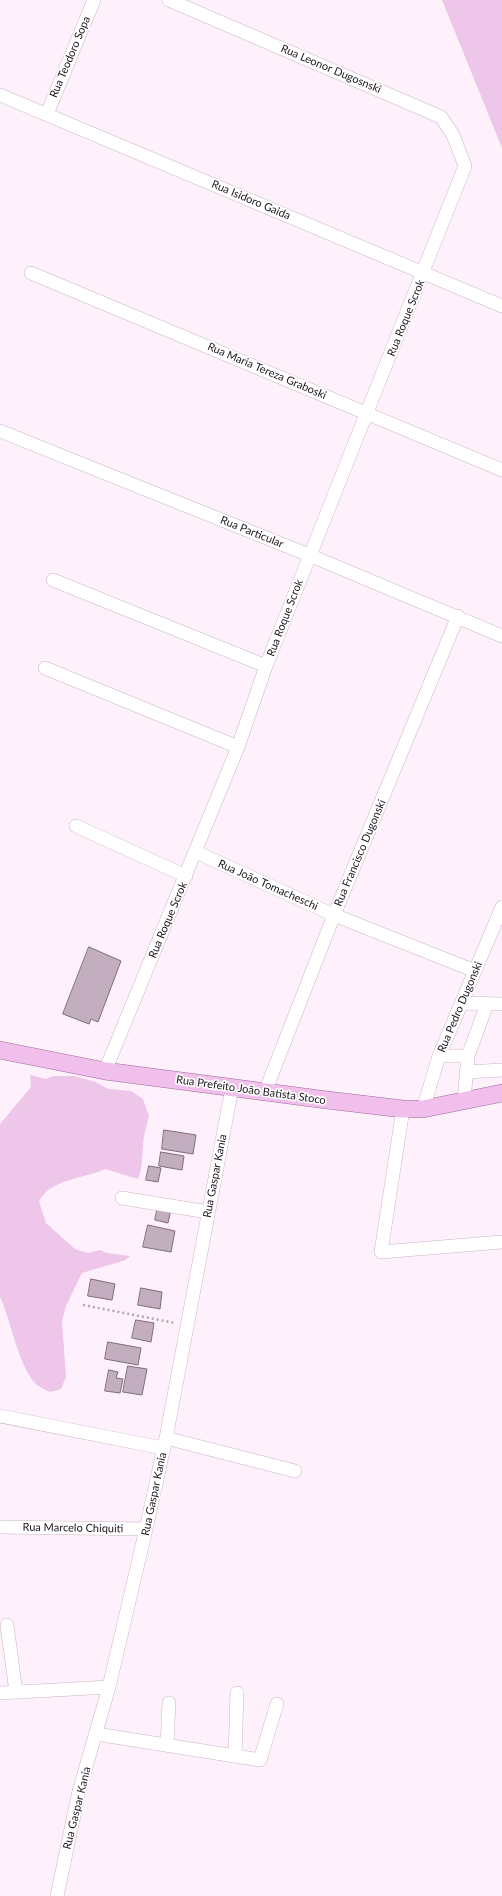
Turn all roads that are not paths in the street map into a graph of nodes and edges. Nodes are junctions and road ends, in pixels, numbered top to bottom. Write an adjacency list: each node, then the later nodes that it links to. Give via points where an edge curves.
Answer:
1 (94, 0): 4 (street, Rua Teodoro Sopa)
2 (169, 0): 5 (street, Rua Leonor Dugosnski, via 441,116 453,135)
3 (0, 95): 4 (street, Rua Isidoro Gaida)
4 (47, 114): 7 (street, Rua Isidoro Gaida)
5 (465, 166): 7 (street, Rua Roque Scrok)
6 (31, 273): 9 (street, Rua Maria Tereza Graboski)
7 (424, 273): 8 (street, Rua Isidoro Gaida); 9 (street, Rua Roque Scrok)
8 (502, 306)
9 (367, 412): 11 (street, Rua Maria Tereza Graboski); 12 (street, Rua Roque Scrok)
10 (0, 431): 12 (street, Rua Particular)
11 (502, 470)
12 (309, 555): 14 (street, Rua Particular); 16 (street, Rua Roque Scrok)
13 (53, 580): 16 (street)
14 (458, 616): 15 (street, Rua Particular); 23 (street, Rua Francisco Dugonski)
15 (502, 636)
16 (266, 666): 18 (street, Rua Roque Scrok)
17 (45, 668): 18 (street)
18 (238, 748): 20 (street, Rua Roque Scrok)
19 (76, 826): 21 (street)
20 (196, 852): 21 (street, Rua Roque Scrok); 23 (street, Rua João Tomacheschi)
21 (186, 876): 32 (street, Rua Roque Scrok)
22 (502, 906): 24 (street, Rua Pedro Dugonski)
23 (334, 915): 24 (street, Rua João Tomacheschi); 35 (street, Rua Francisco Dugonski)
24 (475, 971): 25 (street, Rua Pedro Dugonski)
25 (463, 1003): 26 (street); 29 (street, Rua Pedro Dugonski)
26 (487, 1004): 27 (street); 30 (street)
27 (502, 1004)
28 (0, 1052): 32 (main road, Rua Prefeito João Batista Stoco)
29 (439, 1056): 30 (street); 39 (street, Rua Pedro Dugonski)
30 (468, 1056): 33 (street)
31 (502, 1070): 33 (street)
32 (105, 1071): 34 (main road, Rua Prefeito João Batista Stoco)
33 (466, 1072): 37 (street)
34 (232, 1088): 35 (main road, Rua Prefeito João Batista Stoco); 41 (street, Rua Gaspar Kania)
35 (265, 1092): 38 (main road, Rua Prefeito João Batista Stoco)
36 (502, 1093): 37 (main road, Rua Prefeito João Batista Stoco)
37 (464, 1100): 39 (main road, Rua Prefeito João Batista Stoco)
38 (403, 1109): 39 (main road, Rua Prefeito João Batista Stoco); 42 (street, via 381,1252)
39 (423, 1109)
40 (122, 1198): 41 (street)
41 (208, 1212): 44 (street, Rua Gaspar Kania)
42 (502, 1242)
43 (0, 1416): 44 (street)
44 (165, 1443): 45 (street); 47 (street, Rua Gaspar Kania)
45 (295, 1471)
46 (0, 1527): 47 (street, Rua Marcelo Chiquiti)
47 (146, 1529): 49 (street, Rua Gaspar Kania)
48 (7, 1625): 50 (street)
49 (109, 1687): 50 (street); 55 (street, Rua Gaspar Kania)
50 (16, 1692): 52 (street)
51 (237, 1692): 57 (street)
52 (0, 1693)
53 (170, 1703): 56 (street)
54 (276, 1704): 57 (street, via 260,1760)
55 (96, 1734): 56 (street); 58 (street, Rua Gaspar Kania, via 79,1791)
56 (167, 1745): 57 (street)
57 (235, 1756)
58 (57, 1896)

